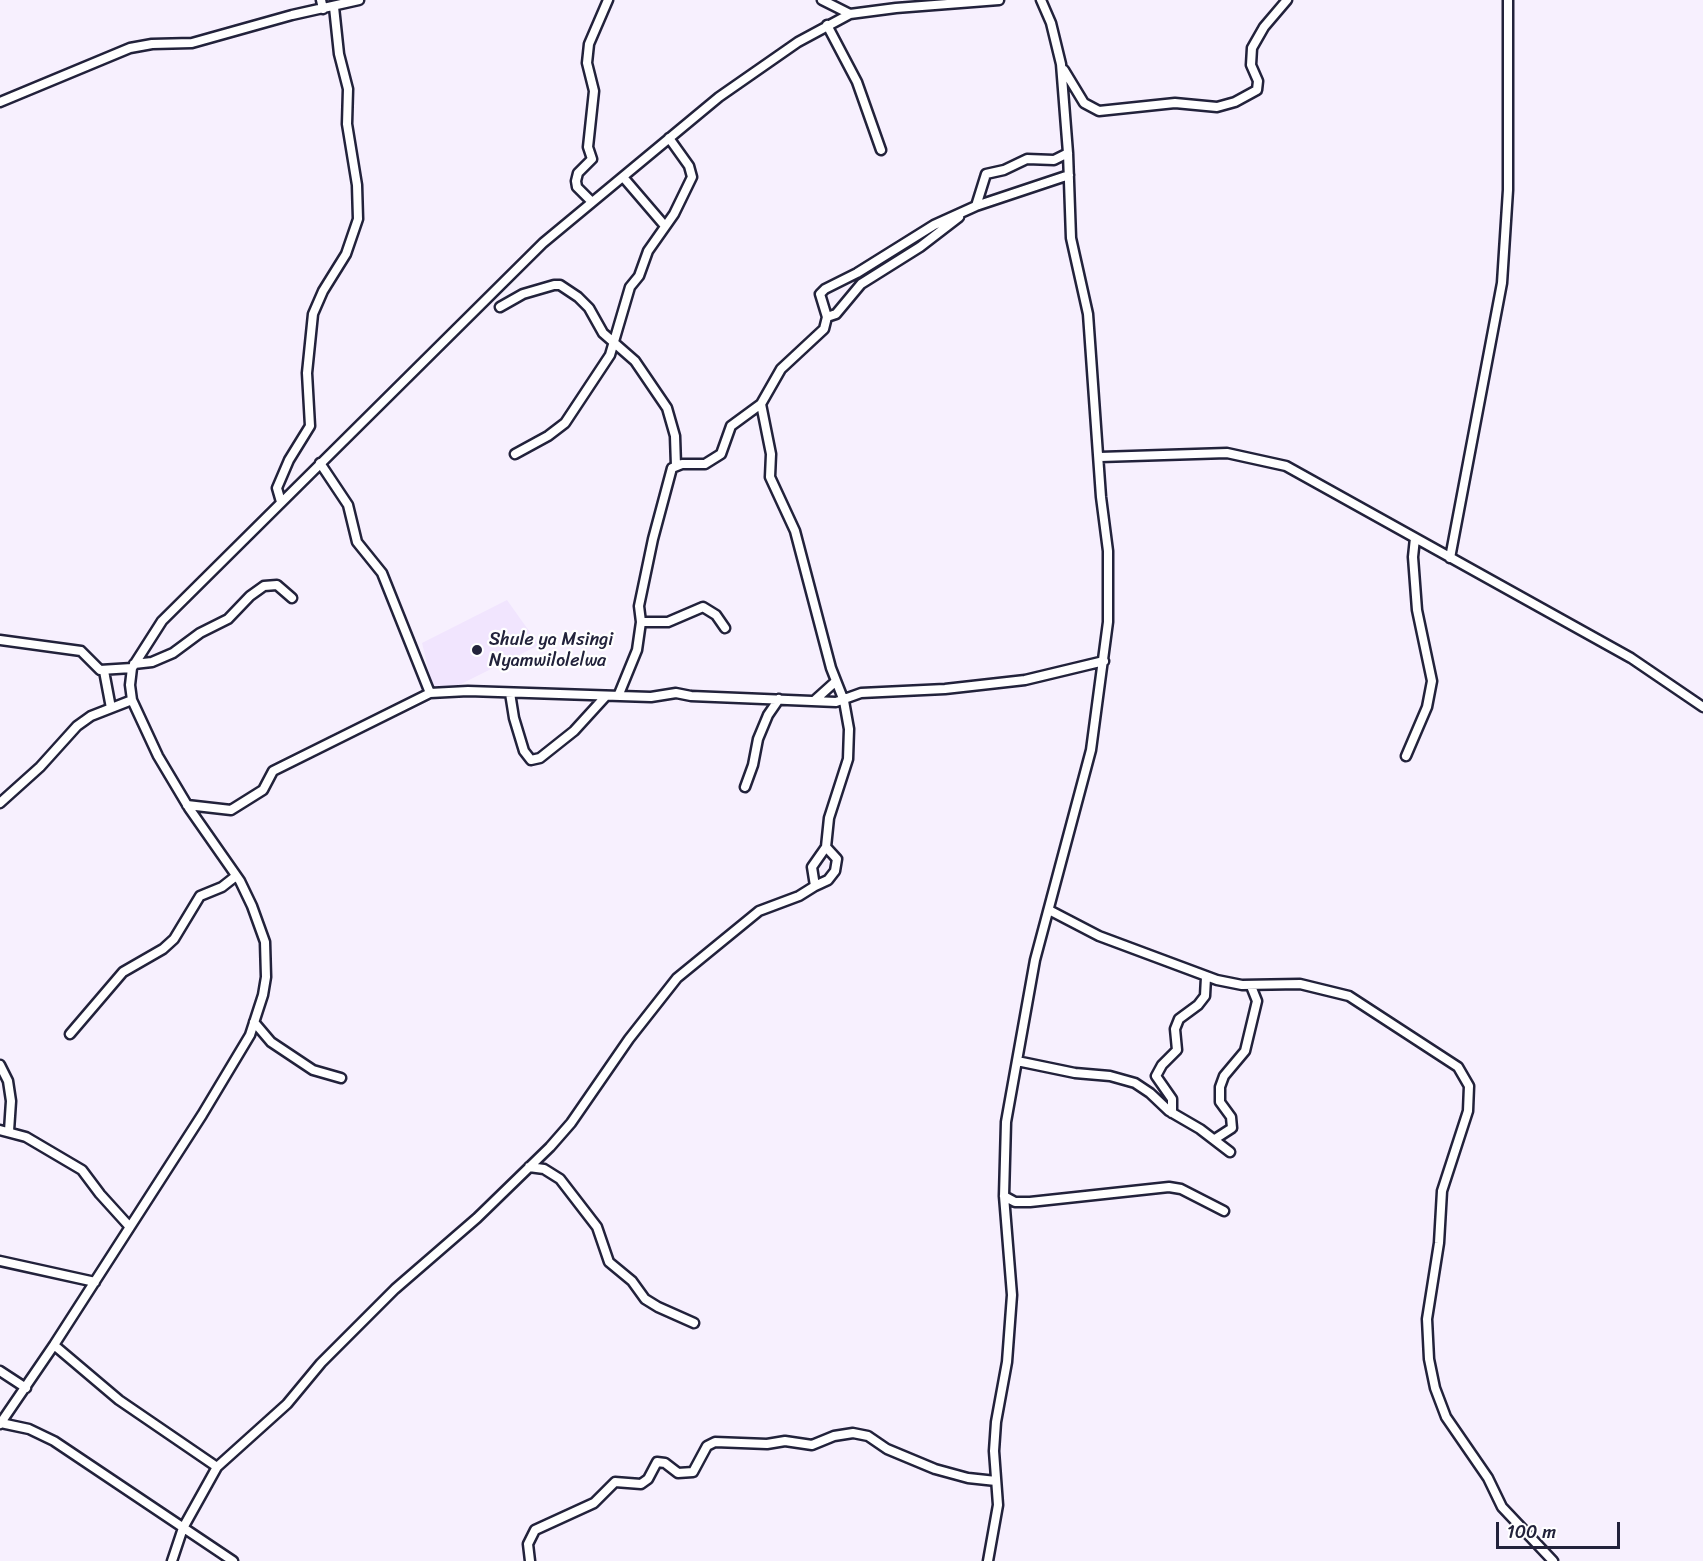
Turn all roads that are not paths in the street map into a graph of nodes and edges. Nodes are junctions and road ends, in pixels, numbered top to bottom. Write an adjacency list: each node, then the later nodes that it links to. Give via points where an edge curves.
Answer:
1 (359, 0): 10 (street)
2 (608, 0): 20 (street, via 589,44 586,63 594,91 588,144 592,159 576,180 577,187)
3 (822, 0): 9 (street)
4 (999, 0): 11 (street)
5 (1041, 0): 13 (street)
6 (1287, 0): 13 (street, via 1263,27 1252,48 1251,65 1258,81 1257,90 1217,107 1175,103 1099,111 1083,103)
7 (1509, 0): 34 (street, via 1508,190 1502,283)
8 (322, 4): 10 (street); 14 (street, via 192,43 130,48)
9 (839, 4): 11 (street)
10 (334, 8): 32 (street, via 348,89 347,124 358,219 346,254 313,314 308,373 310,426 277,488)
11 (850, 15): 12 (street)
12 (827, 25): 15 (street, via 762,66); 16 (street, via 857,82)
13 (1061, 64): 17 (street)
14 (0, 102)
15 (669, 138): 19 (street); 23 (street, via 689,166 692,177)
16 (881, 150)
17 (1068, 153): 18 (street); 21 (street, via 1054,160 1027,159 986,174)
18 (1069, 175): 21 (street); 29 (street, via 1071,238 1088,314)
19 (623, 177): 20 (street); 23 (street)
20 (591, 201): 30 (street, via 491,292)
21 (976, 206): 22 (street)
22 (963, 213): 25 (street, via 937,235 861,284 836,314); 25 (street, via 934,225 825,289 820,294)
23 (665, 226): 26 (street, via 630,287)
24 (500, 307): 26 (street, via 523,294 560,285 589,308 603,333)
25 (827, 317): 27 (street, via 824,329 777,373)
26 (615, 344): 28 (street, via 565,423); 31 (street, via 635,361 666,408 675,436)
27 (761, 404): 31 (street, via 731,426 725,448 714,459 695,466); 42 (street, via 771,454 770,477 795,531)
28 (515, 454)
29 (1100, 457): 33 (street, via 1201,452 1257,458 1309,477); 39 (street, via 1108,551)
30 (320, 463): 32 (street); 43 (street, via 348,505 357,542 382,573)
31 (676, 466): 36 (street, via 670,474 653,539 639,606)
32 (281, 502): 40 (street, via 162,621)
33 (1415, 538): 34 (street); 53 (street, via 1416,601 1432,681)
34 (1450, 558): 51 (street, via 1630,658)
35 (292, 598): 40 (street, via 277,585 264,586 228,619 173,653)
36 (641, 622): 37 (street, via 668,622 703,607 716,615); 45 (street, via 637,650)
37 (725, 628)
38 (0, 640): 41 (street, via 81,651)
39 (1104, 661): 50 (street, via 1025,680 861,693); 60 (street, via 1087,770)
40 (133, 666): 41 (street); 48 (street, via 129,685)
41 (104, 671): 52 (street)
42 (836, 682): 49 (street); 50 (street)
43 (429, 693): 44 (street); 56 (street, via 273,771 263,790 231,810)
44 (510, 693): 46 (street); 46 (street, via 524,751 531,760 540,758 574,731)
45 (619, 694): 46 (street); 47 (street)
46 (605, 697)
47 (779, 699): 49 (street); 54 (street, via 758,739)
48 (132, 700): 52 (street); 56 (street)
49 (815, 700): 50 (street)
50 (844, 701): 57 (street, via 849,729 848,759 829,818)
51 (1703, 707)
52 (111, 708): 55 (street, via 77,726)
53 (1406, 756)
54 (745, 787)
55 (0, 803)
56 (187, 805): 58 (street)
57 (826, 847): 59 (street, via 812,867); 59 (street, via 835,855 836,871)
58 (236, 876): 63 (street, via 265,942 266,977); 64 (street, via 200,896 174,939 123,972)
59 (815, 886): 72 (street, via 759,911 677,978 571,1123)
60 (1049, 910): 61 (street, via 1099,936); 65 (street, via 1033,968)
61 (1206, 977): 62 (street); 68 (street, via 1205,996 1176,1023 1177,1050 1161,1065 1156,1076 1172,1099)
62 (1251, 986): 70 (street, via 1257,1001 1248,1042 1241,1059 1224,1076 1220,1087 1220,1102 1231,1117 1232,1128); 90 (street, via 1300,984 1349,996 1440,1053 1458,1067 1469,1086 1468,1111 1442,1191 1439,1243 1427,1319 1429,1359 1446,1417 1488,1478 1502,1508)
63 (254, 1022): 67 (street, via 271,1042 313,1070); 75 (street, via 202,1115)
64 (70, 1034)
65 (1017, 1061): 68 (street, via 1135,1083); 73 (street, via 1004,1139)
66 (0, 1065): 69 (street, via 11,1101)
67 (341, 1077)
68 (1172, 1113): 70 (street)
69 (4, 1130): 75 (street, via 26,1137 82,1170)
70 (1215, 1139): 71 (street)
71 (1230, 1152)
72 (529, 1167): 78 (street, via 544,1168 560,1179 597,1227 609,1262 632,1281 645,1299); 83 (street, via 395,1289 321,1363 287,1404)
73 (1004, 1196): 74 (street, via 1015,1202 1030,1202 1169,1187); 84 (street, via 1012,1295 1007,1362 996,1422)
74 (1224, 1212)
75 (129, 1226): 77 (street)
76 (0, 1261): 77 (street)
77 (95, 1282): 79 (street)
78 (694, 1323)
79 (54, 1345): 81 (street); 83 (street, via 119,1400)
80 (0, 1371): 81 (street)
81 (26, 1388): 82 (street)
82 (0, 1423): 85 (street, via 29,1429 54,1441)
83 (217, 1467): 85 (street)
84 (996, 1481): 88 (street, via 944,1472 853,1433 812,1446 785,1441 715,1442 707,1446 693,1472 678,1473 657,1462 641,1484 615,1482 594,1503 535,1530 528,1544); 89 (street, via 998,1505)
85 (183, 1528): 86 (street); 87 (street)
86 (172, 1561)
87 (233, 1561)
88 (530, 1561)
89 (988, 1561)
90 (1553, 1561)

